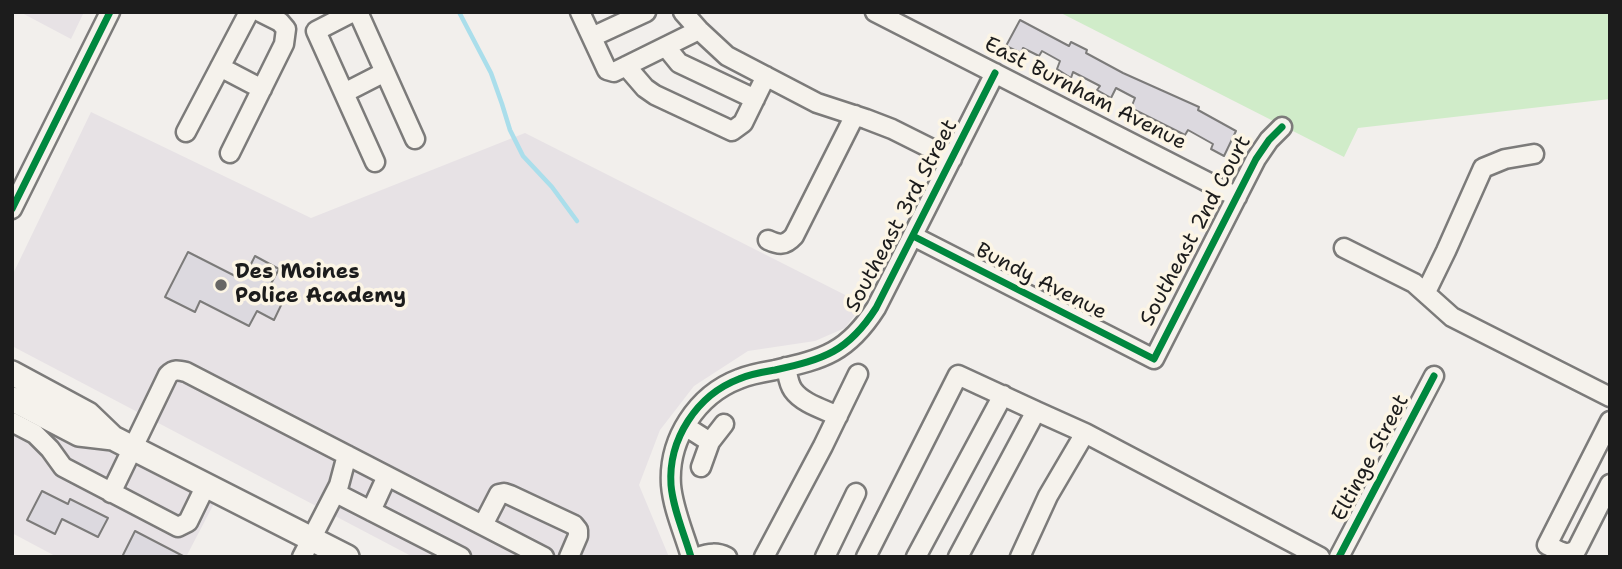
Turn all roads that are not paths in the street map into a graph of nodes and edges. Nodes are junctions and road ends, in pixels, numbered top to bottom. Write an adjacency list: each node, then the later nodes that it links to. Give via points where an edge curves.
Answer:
1 (110, 12): 29 (street)
2 (249, 12): 13 (street)
3 (260, 12): 17 (street, via 286,29 284,44)
4 (355, 12): 14 (street); 18 (street, via 316,31)
5 (580, 12): 10 (street)
6 (646, 12): 10 (street)
7 (683, 12): 9 (street)
8 (875, 12): 15 (street, East Burnham Avenue)
9 (699, 30): 11 (street); 16 (street, via 727,56)
10 (592, 37): 12 (street, via 607,70)
11 (666, 47): 12 (street); 19 (street, via 680,63)
12 (626, 66): 19 (street, via 655,95 732,131 743,123)
13 (220, 67): 17 (street); 22 (street)
14 (385, 72): 18 (street); 23 (street)
15 (995, 74): 26 (street, Southeast 3rd Street); 28 (street, East Burnham Avenue)
16 (766, 76): 19 (street); 20 (street, via 817,103)
17 (262, 89): 24 (street)
18 (344, 93): 27 (street)
19 (755, 99)
20 (855, 116): 26 (street); 31 (street, via 794,236 783,245)
21 (1282, 127): 28 (street, Southeast 2nd Court, via 1256,159)
22 (186, 132)
23 (415, 139)
24 (230, 153)
25 (1534, 154): 33 (street, via 1483,168)
26 (952, 159): 30 (street, Southeast 3rd Street)
27 (375, 162)
28 (1237, 197): 34 (street, Southeast 2nd Court)
29 (13, 205)
30 (913, 236): 34 (street, Bundy Avenue); 35 (street, Southeast 3rd Street, via 866,325 838,350)
31 (768, 240)
32 (1344, 248): 33 (street)
33 (1426, 292): 40 (street, via 1452,317)
34 (1154, 359)
35 (786, 367): 43 (street, via 793,391); 47 (street, Southeast 3rd Street, via 722,387)
36 (12, 373): 51 (main road, via 88,414)
37 (858, 374): 43 (street)
38 (1434, 376): 79 (street, Eltinge Street)
39 (1003, 395): 42 (street); 74 (street, via 958,375); 75 (street)
40 (1610, 397)
41 (12, 399): 46 (main road)
42 (1036, 411): 48 (street); 76 (street)
43 (838, 416): 72 (street)
44 (12, 422): 52 (street)
45 (724, 424): 50 (street)
46 (63, 425): 51 (main road); 52 (street)
47 (685, 426): 50 (street); 69 (street, Southeast 3rd Street, via 676,446 671,484)
48 (1085, 433): 77 (street, via 1048,496); 78 (street)
49 (1607, 433): 64 (street)
50 (710, 442): 54 (street)
51 (123, 443): 53 (street, via 168,375 178,370); 57 (main road); 58 (street)
52 (50, 449): 58 (street, via 63,467)
53 (347, 455): 55 (street); 59 (street)
54 (701, 467)
55 (387, 477): 61 (street); 62 (street)
56 (1610, 484): 64 (street, via 1577,549 1567,554)
57 (206, 485): 58 (street, via 188,522 178,527); 63 (main road)
58 (111, 493)
59 (336, 493): 61 (street); 63 (street)
60 (856, 493): 73 (street)
61 (371, 511): 66 (street)
62 (483, 525): 67 (street); 68 (street, via 499,494 510,495 578,530)
63 (307, 547): 65 (main road)
64 (1545, 551)
65 (347, 557)
66 (461, 557)
67 (544, 557)
68 (569, 557)
69 (691, 557)
70 (698, 557): 71 (street)
71 (727, 557)
72 (764, 557)
73 (825, 557)
74 (866, 557)
75 (916, 557)
76 (958, 557)
77 (1020, 557)
78 (1320, 557)
79 (1339, 557)

